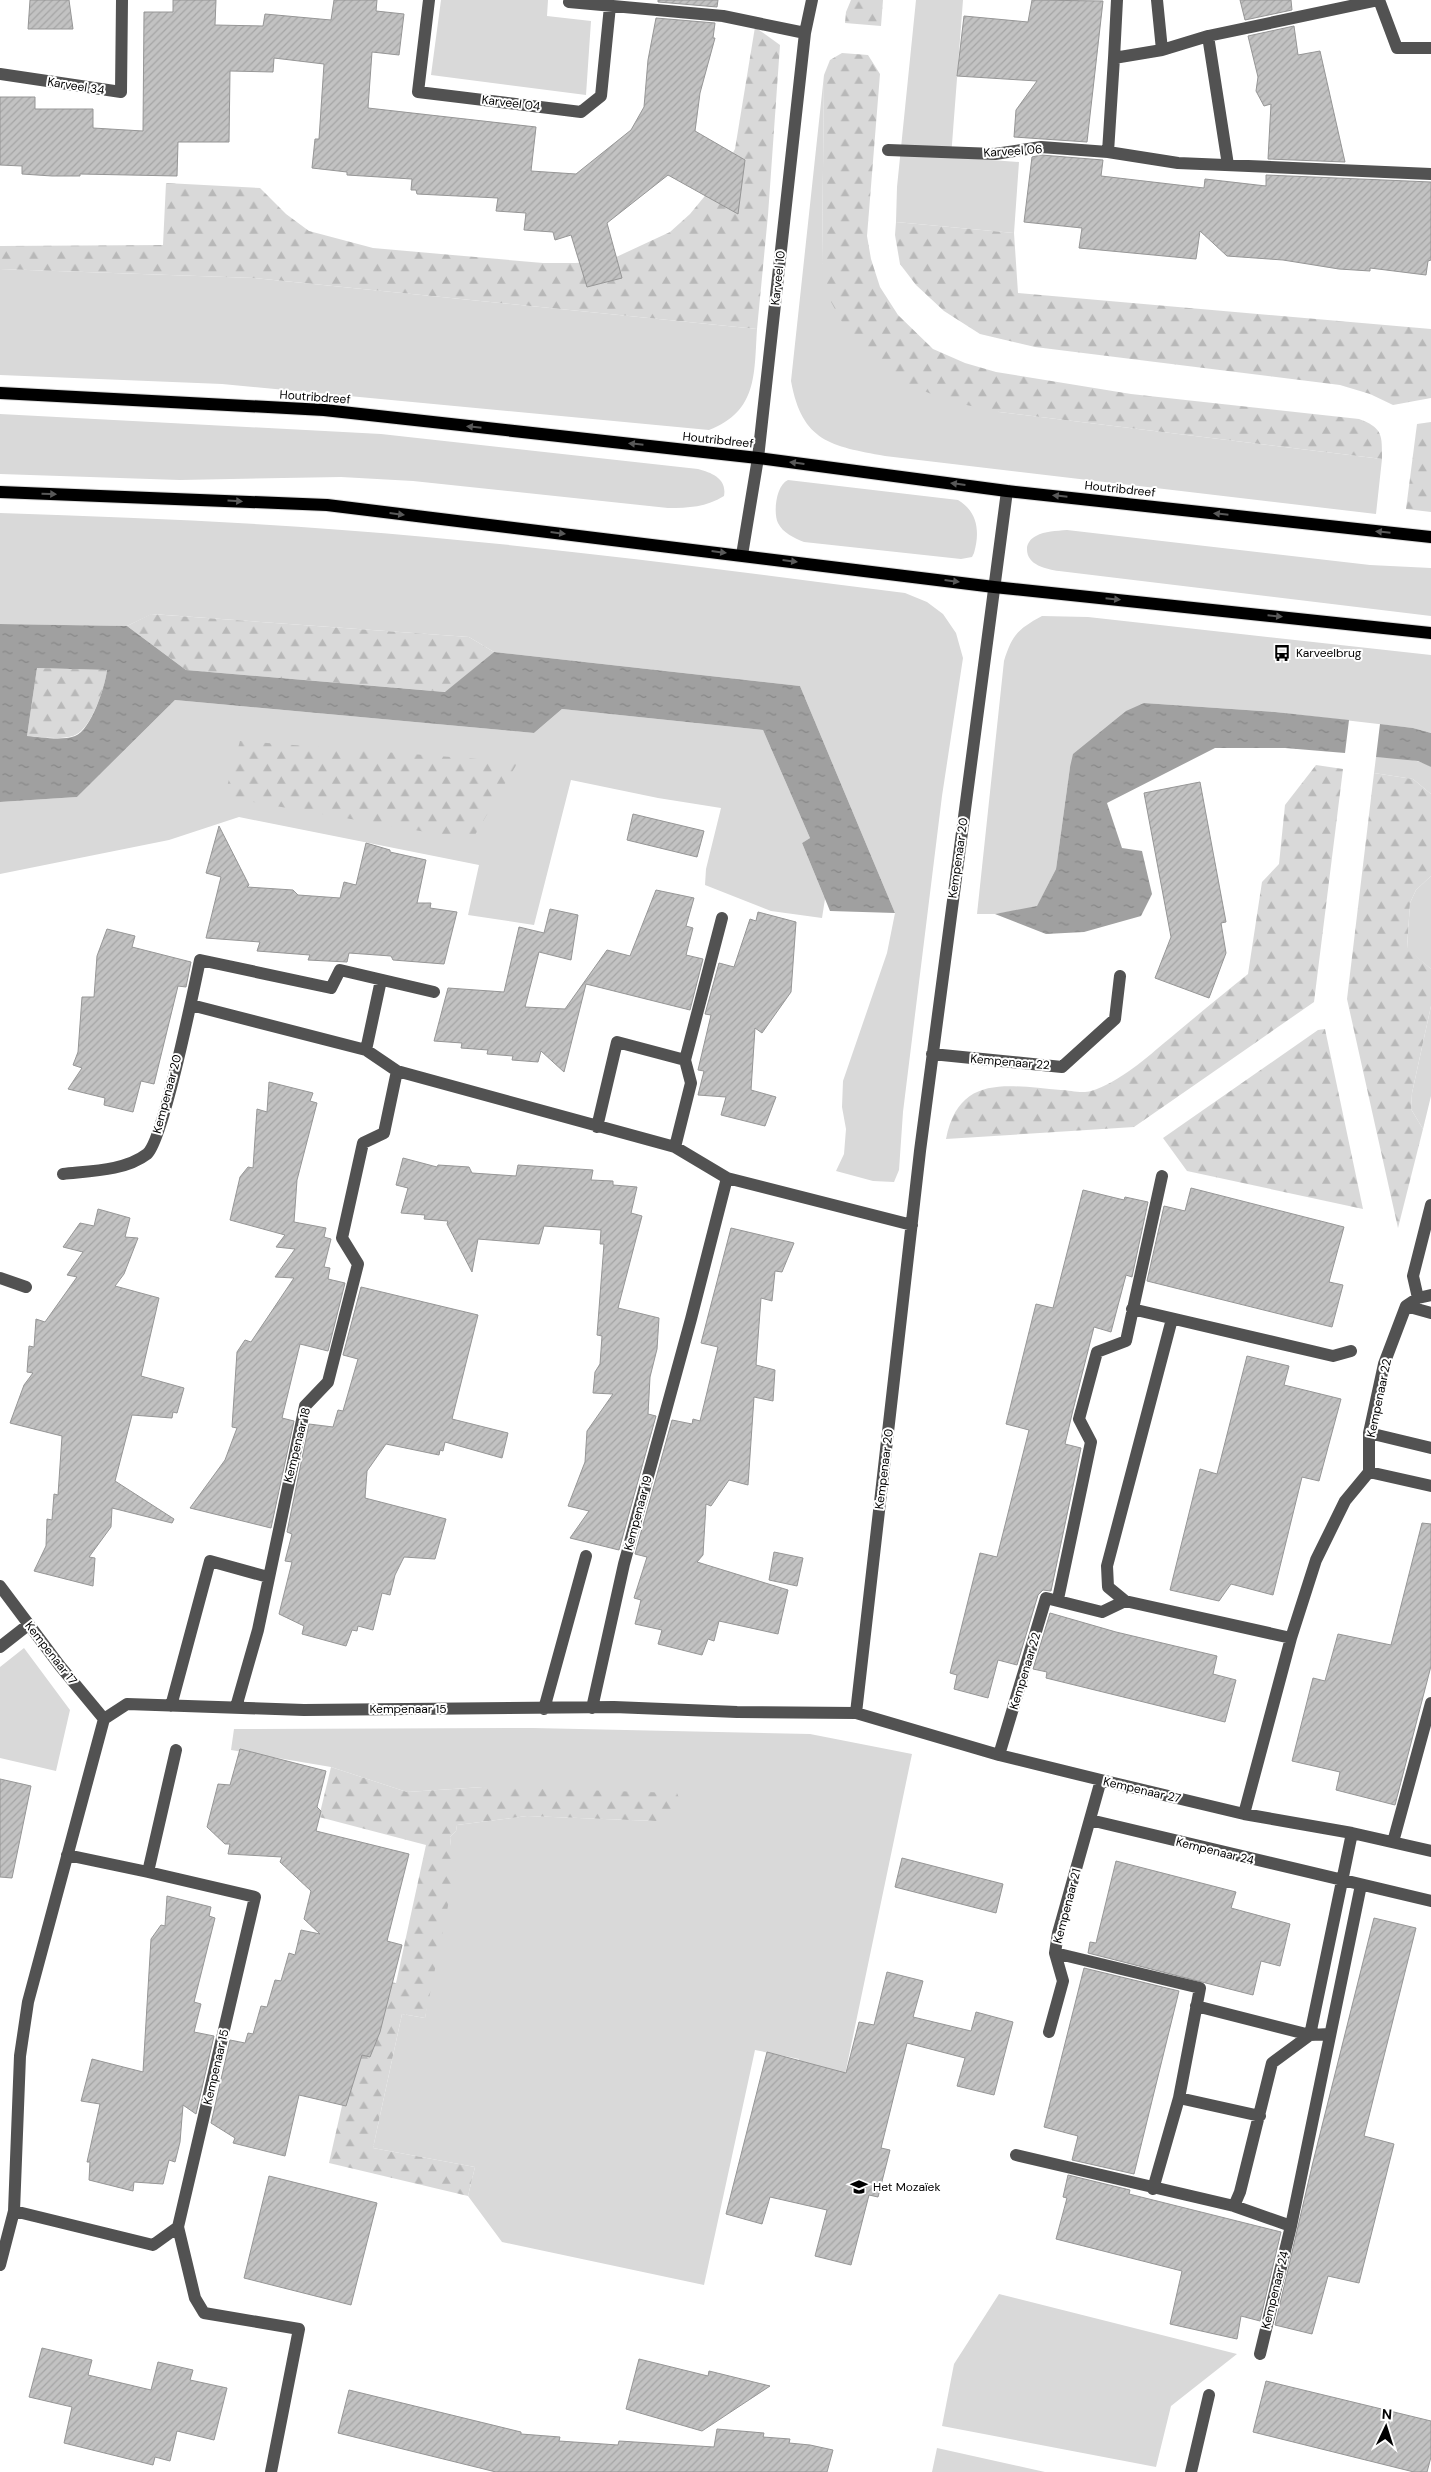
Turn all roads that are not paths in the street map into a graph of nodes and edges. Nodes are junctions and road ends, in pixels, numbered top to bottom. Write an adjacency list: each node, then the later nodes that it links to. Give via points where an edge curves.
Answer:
1 (122, 0): 14 (street, Karveel 34, via 120,92)
2 (430, 0): 8 (street, Karveel 04, via 418,92 581,112 601,96)
3 (570, 0): 8 (street)
4 (812, 0): 9 (street, Karveel 10)
5 (1117, 0): 13 (street)
6 (1157, 0): 12 (street)
7 (1379, 0): 10 (street); 11 (street, via 1397,48)
8 (610, 6): 9 (street, via 723,16)
9 (805, 33): 20 (street, Karveel 10)
10 (1208, 36): 12 (street); 17 (street)
11 (1431, 48)
12 (1162, 50): 13 (street)
13 (1114, 58): 16 (street)
14 (0, 74)
15 (888, 150): 16 (street, Karveel 06, via 995,154 1041,148)
16 (1108, 152): 17 (street, Karveel 06, via 1178,164)
17 (1228, 165): 18 (street, Karveel 06)
18 (1431, 174)
19 (0, 393): 20 (main road, Houtribdreef, one-way to 19, via 324,410)
20 (758, 458): 21 (main road, Houtribdreef, one-way to 20); 24 (street, Karveel 10)
21 (1007, 490): 23 (main road, Houtribdreef, one-way to 21); 25 (street, Kempenaar 20)
22 (0, 492): 24 (main road, one-way to 24, via 327,506)
23 (1431, 537)
24 (742, 555): 25 (main road, one-way to 25)
25 (994, 587): 26 (main road, one-way to 26); 33 (street, Kempenaar 20)
26 (1431, 633)
27 (722, 918): 34 (street)
28 (1120, 976): 33 (street, Kempenaar 22, via 1115,1019 1062,1067)
29 (381, 980): 30 (street, Kempenaar 20); 31 (street, Kempenaar 20, via 340,970 331,988 200,960); 32 (street)
30 (434, 992)
31 (191, 1005): 32 (street); 38 (street, Kempenaar 20, via 158,1132 148,1153 112,1169)
32 (366, 1050): 35 (street)
33 (932, 1054): 42 (street, Kempenaar 20)
34 (685, 1060): 36 (street, via 617,1042); 37 (street, via 691,1083)
35 (397, 1072): 36 (street); 57 (street, Kempenaar 18, via 384,1133 363,1144 342,1238 358,1264 352,1294 328,1382 304,1406)
36 (597, 1127): 37 (street)
37 (675, 1147): 40 (street)
38 (63, 1174)
39 (1162, 1176): 48 (street)
40 (728, 1178): 42 (street); 67 (street, Kempenaar 19, via 624,1564)
41 (1431, 1205): 46 (street, via 1413,1276)
42 (912, 1226): 69 (street, Kempenaar 20)
43 (0, 1278): 44 (street)
44 (26, 1287)
45 (1431, 1295): 46 (street)
46 (1418, 1298): 47 (street)
47 (1406, 1306): 49 (street); 52 (street, Kempenaar 22, via 1384,1364)
48 (1132, 1309): 50 (street); 59 (street, via 1126,1341 1097,1352 1079,1419 1091,1442)
49 (1431, 1313)
50 (1172, 1319): 51 (street, via 1333,1356); 60 (street, via 1107,1566 1108,1587)
51 (1351, 1351)
52 (1369, 1433): 53 (street); 54 (street, Kempenaar 22)
53 (1431, 1448)
54 (1369, 1472): 55 (street); 62 (street, via 1345,1502 1316,1560)
55 (1431, 1486)
56 (586, 1556): 68 (street)
57 (268, 1577): 65 (street, via 210,1561); 66 (street, Kempenaar 18, via 258,1630)
58 (0, 1586): 61 (street, Kempenaar 17)
59 (1058, 1600): 60 (street, via 1102,1612); 72 (street, Kempenaar 22, via 1046,1598)
60 (1125, 1601): 62 (street)
61 (28, 1625): 63 (street); 70 (street, Kempenaar 17)
62 (1291, 1638): 74 (street)
63 (0, 1647)
64 (1431, 1703): 77 (street)
65 (171, 1706): 66 (street, Kempenaar 15); 70 (street, Kempenaar 15, via 127,1704)
66 (236, 1707): 68 (street, Kempenaar 15, via 304,1710)
67 (592, 1708): 68 (street, Kempenaar 15); 69 (street, Kempenaar 15)
68 (544, 1709)
69 (856, 1713): 72 (street, Kempenaar 27)
70 (104, 1719): 79 (street)
71 (176, 1750): 80 (street)
72 (1000, 1755): 73 (street, Kempenaar 27)
73 (1101, 1780): 74 (street, Kempenaar 27); 75 (street, Kempenaar 21)
74 (1244, 1814): 76 (street, Kempenaar 27)
75 (1090, 1820): 81 (street, Kempenaar 24); 84 (street, Kempenaar 21)
76 (1352, 1833): 77 (street, Kempenaar 27); 81 (street)
77 (1393, 1842): 78 (street, Kempenaar 27)
78 (1431, 1851)
79 (67, 1855): 80 (street, Kempenaar 15); 94 (street, via 28,2002 20,2056)
80 (148, 1872): 96 (street, Kempenaar 15, via 255,1897)
81 (1341, 1881): 82 (street, Kempenaar 24); 88 (street)
82 (1362, 1885): 83 (street, Kempenaar 24); 87 (street, Kempenaar 24)
83 (1431, 1901)
84 (1055, 1953): 85 (street, via 1200,1988); 86 (street, Kempenaar 21, via 1063,1981)
85 (1196, 2006): 88 (street); 89 (street)
86 (1049, 2032)
87 (1330, 2034): 88 (street); 95 (street, Kempenaar 24)
88 (1310, 2035): 90 (street, via 1272,2063)
89 (1179, 2098): 90 (street); 92 (street)
90 (1260, 2116): 93 (street)
91 (1016, 2155): 92 (street)
92 (1154, 2189): 93 (street)
93 (1234, 2206): 95 (street)
94 (14, 2211): 96 (street, via 153,2246); 97 (street)
95 (1291, 2226): 98 (street, Kempenaar 24)
96 (178, 2227): 100 (street, Kempenaar 15, via 195,2298 204,2313 299,2330)
97 (0, 2264)
98 (1260, 2354)
99 (1210, 2395): 101 (street)
100 (271, 2472)
101 (1191, 2472)

